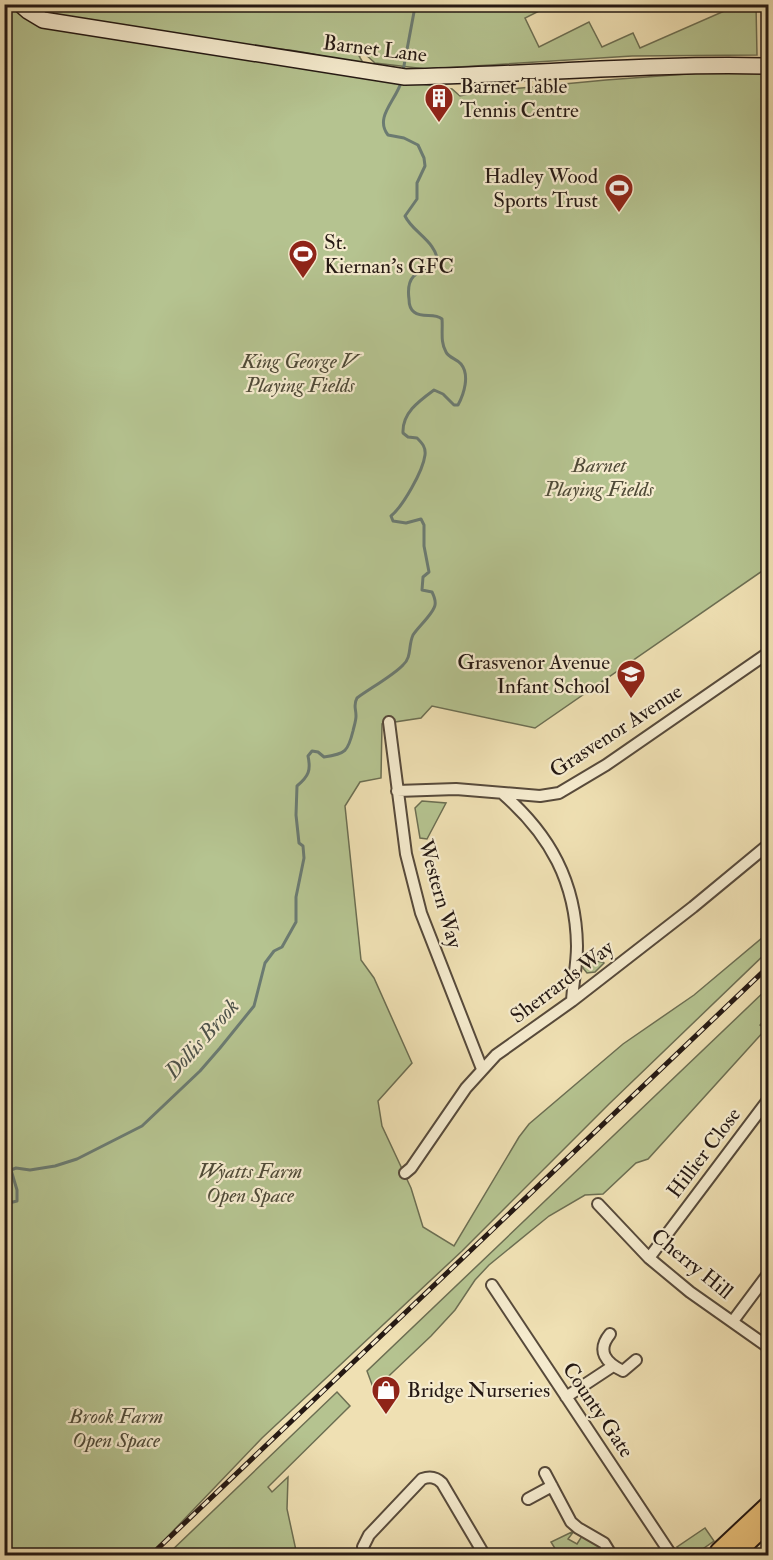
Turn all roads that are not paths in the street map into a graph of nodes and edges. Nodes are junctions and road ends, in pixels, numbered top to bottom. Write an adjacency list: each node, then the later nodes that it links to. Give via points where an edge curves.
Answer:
1 (20, 4): 2 (street, Barnet Lane, via 44,20 400,77 609,67)
2 (768, 66)
3 (768, 653): 6 (street, Grasvenor Avenue, via 559,793)
4 (389, 722): 5 (street, Western Way)
5 (397, 791): 6 (street, Grasvenor Avenue, via 456,789); 9 (street, Western Way, via 406,854 421,913)
6 (503, 794): 8 (street, via 543,835 567,883 577,946)
7 (768, 845): 8 (street, Sherrards Way)
8 (572, 1001): 9 (street, Sherrards Way)
9 (482, 1069): 11 (street, Sherrards Way)
10 (768, 1100): 13 (street, Hillier Close)
11 (405, 1173)
12 (598, 1204): 13 (street, Cherry Hill)
13 (649, 1258): 16 (street, Cherry Hill)
14 (768, 1274): 16 (street)
15 (492, 1285): 21 (street, County Gate)
16 (733, 1321): 18 (street, Cherry Hill)
17 (610, 1334): 20 (street, via 603,1342 603,1351)
18 (768, 1347)
19 (636, 1360): 20 (street, via 623,1371)
20 (613, 1366): 21 (street)
21 (566, 1397): 30 (street, County Gate)
22 (545, 1473): 23 (street)
23 (552, 1486): 24 (street); 29 (street, via 571,1522 604,1543)
24 (528, 1499)
25 (767, 1513): 26 (main road)
26 (745, 1545): 31 (main road, via 718,1551); 32 (main road)
27 (363, 1556): 28 (street, via 369,1534 428,1477 442,1483)
28 (484, 1556)
29 (612, 1556)
30 (672, 1556)
31 (717, 1556)
32 (728, 1556)

